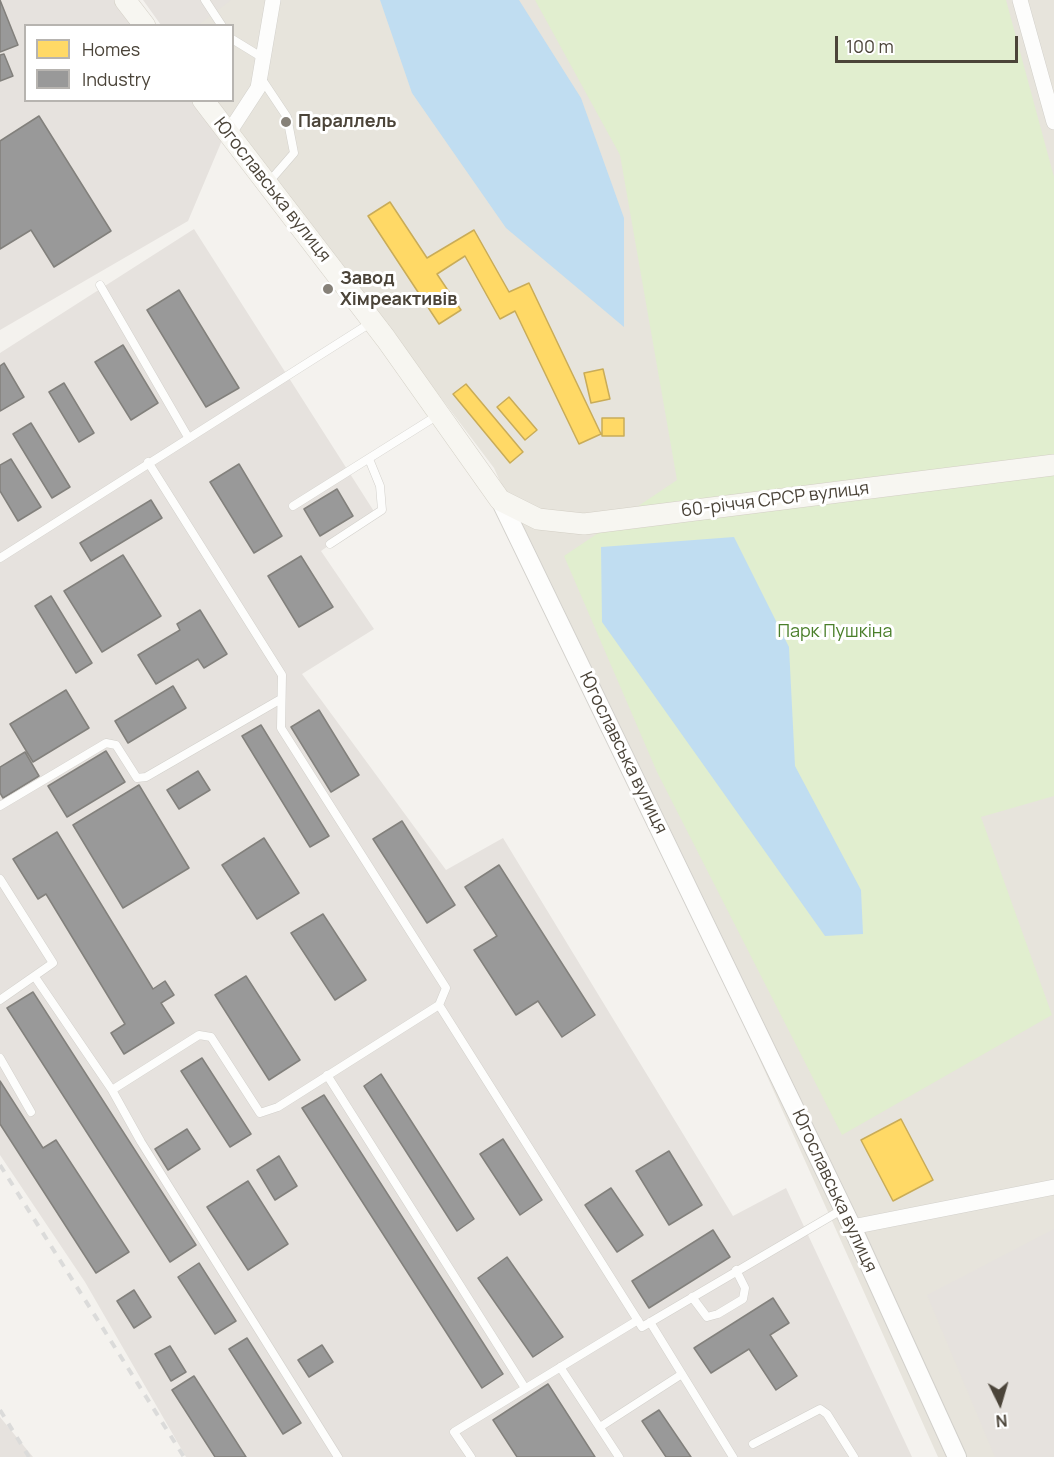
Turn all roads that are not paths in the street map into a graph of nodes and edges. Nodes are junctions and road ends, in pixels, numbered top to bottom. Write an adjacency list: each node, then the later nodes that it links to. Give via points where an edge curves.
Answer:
1 (125, 0): 5 (main road)
2 (205, 0): 6 (lane)
3 (273, 0): 8 (street)
4 (1020, 0): 11 (street)
5 (143, 24)
6 (221, 24)
7 (234, 40): 8 (lane)
8 (263, 57): 9 (street)
9 (261, 78): 12 (street, via 252,101); 13 (lane, via 288,117 294,153)
10 (204, 102): 12 (main road, Югославська вулиця)
11 (1054, 122)
12 (228, 134): 13 (main road, Югославська вулиця)
13 (267, 184): 15 (main road, Югославська вулиця)
14 (100, 285): 17 (lane)
15 (373, 322): 16 (main road, Югославська вулиця); 17 (lane)
16 (440, 414): 18 (lane); 21 (main road, Югославська вулиця)
17 (188, 437): 19 (lane)
18 (369, 459): 22 (lane); 23 (lane, via 381,486 382,510)
19 (147, 462): 24 (lane); 25 (lane, via 282,675)
20 (1054, 465): 21 (main road, 60-річчя СРСР вулиця, via 584,524 538,519)
21 (501, 500): 36 (street, Югославська вулиця)
22 (293, 506)
23 (330, 544)
24 (0, 558)
25 (281, 699): 26 (lane, via 146,777 137,778 116,745 106,743); 30 (lane, via 280,728 446,988)
26 (0, 806)
27 (0, 879): 28 (lane, via 53,963)
28 (35, 977): 29 (lane); 33 (lane)
29 (0, 1000)
30 (439, 1005): 32 (lane); 40 (lane)
31 (0, 1058): 34 (lane)
32 (327, 1075): 33 (lane, via 278,1107 261,1113 211,1037 199,1035); 44 (lane)
33 (112, 1090): 47 (lane)
34 (31, 1112)
35 (1054, 1187): 37 (street)
36 (843, 1209): 37 (street, Югославська вулиця); 38 (lane)
37 (852, 1227): 52 (street, Югославська вулиця)
38 (735, 1270): 39 (lane); 39 (lane, via 745,1288 743,1299 707,1317)
39 (692, 1297): 41 (lane)
40 (638, 1320): 41 (lane, via 642,1327); 42 (lane)
41 (650, 1322): 43 (lane)
42 (560, 1367): 44 (lane); 45 (lane)
43 (682, 1374): 45 (lane); 50 (lane)
44 (525, 1388): 48 (lane, via 454,1432)
45 (600, 1427): 49 (lane)
46 (753, 1444): 51 (lane, via 819,1409)
47 (338, 1457)
48 (471, 1457)
49 (619, 1457)
50 (733, 1457)
51 (854, 1457)
52 (957, 1457)

